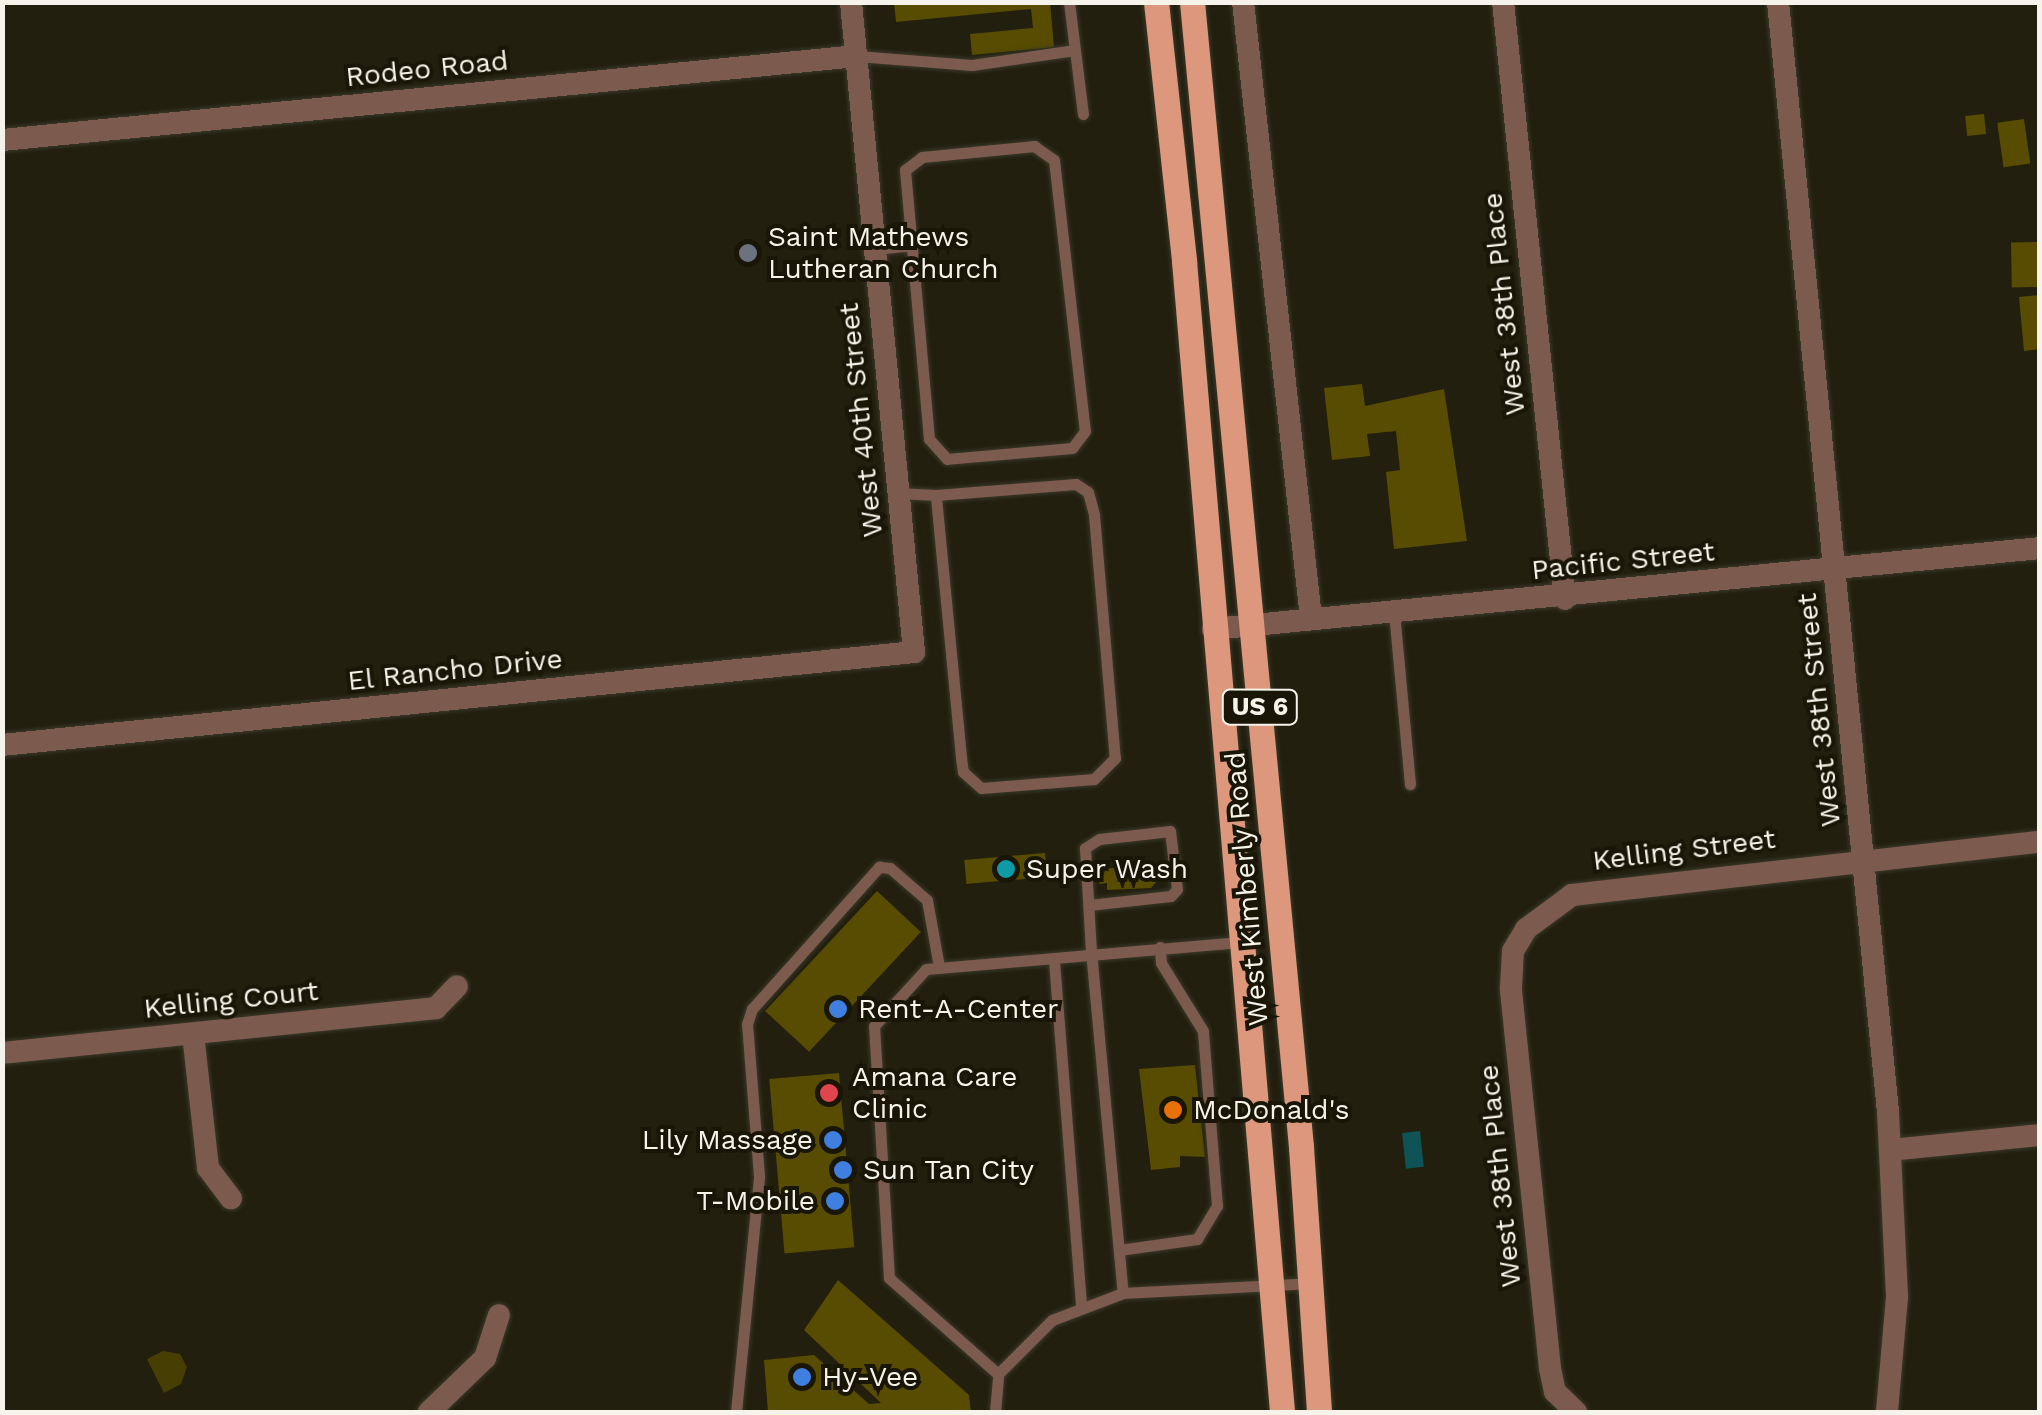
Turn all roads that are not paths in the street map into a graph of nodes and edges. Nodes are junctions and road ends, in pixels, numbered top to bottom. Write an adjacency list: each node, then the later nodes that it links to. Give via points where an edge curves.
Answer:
1 (851, 2): 9 (street, West 40th Street)
2 (1069, 2): 8 (lane)
3 (1156, 2): 22 (main road, West Kimberly Road / US 6)
4 (1192, 2): 21 (main road, West Kimberly Road / US 6)
5 (1243, 2): 20 (street)
6 (1503, 2): 18 (street, West 38th Place)
7 (1778, 2): 17 (street, West 38th Street)
8 (1075, 50): 9 (lane, via 972,65); 10 (lane)
9 (858, 56): 11 (street, Rodeo Road); 13 (street, West 40th Street)
10 (1084, 114)
11 (2, 140)
12 (911, 244): 12 (lane, via 932,449 946,459 1079,443 1085,431 1054,160 1034,146 910,162); 13 (lane)
13 (874, 250): 14 (street, West 40th Street)
14 (898, 494): 15 (lane); 23 (street, West 40th Street)
15 (936, 495): 15 (lane, via 963,772 981,788 1094,779 1106,772 1115,740 1088,492 1066,482)
16 (2040, 548): 17 (street, Pacific Street)
17 (1835, 568): 18 (street, Pacific Street); 27 (street, West 38th Street)
18 (1565, 599): 19 (street, Pacific Street)
19 (1394, 612): 20 (street, Pacific Street); 25 (lane)
20 (1311, 618): 21 (street, Pacific Street)
21 (1253, 625): 22 (street, Pacific Street); 42 (main road, West Kimberly Road / US 6)
22 (1213, 629): 30 (main road, West Kimberly Road / US 6)
23 (914, 652): 24 (street, El Rancho Drive)
24 (2, 745)
25 (1410, 784)
26 (2040, 842): 27 (street, Kelling Street)
27 (1864, 858): 29 (street, Kelling Street, via 1572,895); 39 (street, West 38th Street)
28 (1088, 905): 28 (lane, via 1171,896 1178,889 1170,831 1099,839 1085,848); 32 (lane)
29 (1526, 929): 53 (street, West 38th Place, via 1513,951 1511,988 1555,1392)
30 (1241, 942): 31 (lane); 43 (main road, West Kimberly Road / US 6)
31 (1160, 947): 32 (lane); 41 (lane, via 1161,963 1203,1031 1217,1206 1198,1239)
32 (1092, 951): 33 (lane); 41 (lane)
33 (1054, 962): 34 (lane); 45 (lane)
34 (939, 967): 47 (lane, via 911,979 871,1035 889,1278); 49 (lane, via 927,900 890,868 878,867 752,1009 746,1024 759,1176)
35 (457, 986): 36 (street, Kelling Court, via 436,1008)
36 (193, 1034): 37 (street, Kelling Court); 40 (street, via 208,1168)
37 (2, 1054)
38 (2040, 1136): 39 (street)
39 (1890, 1150): 54 (street, West 38th Street, via 1897,1298)
40 (231, 1198)
41 (1119, 1250): 44 (lane)
42 (1311, 1283): 43 (lane); 52 (main road, West Kimberly Road / US 6)
43 (1272, 1286): 44 (lane); 51 (main road, West Kimberly Road / US 6)
44 (1123, 1293): 45 (lane)
45 (1081, 1307): 47 (lane, via 1034,1333)
46 (499, 1315): 48 (street, via 485,1358)
47 (998, 1374): 50 (lane)
48 (429, 1412)
49 (736, 1412)
50 (995, 1412)
51 (1282, 1412)
52 (1319, 1412)
53 (1575, 1412)
54 (1886, 1412)

